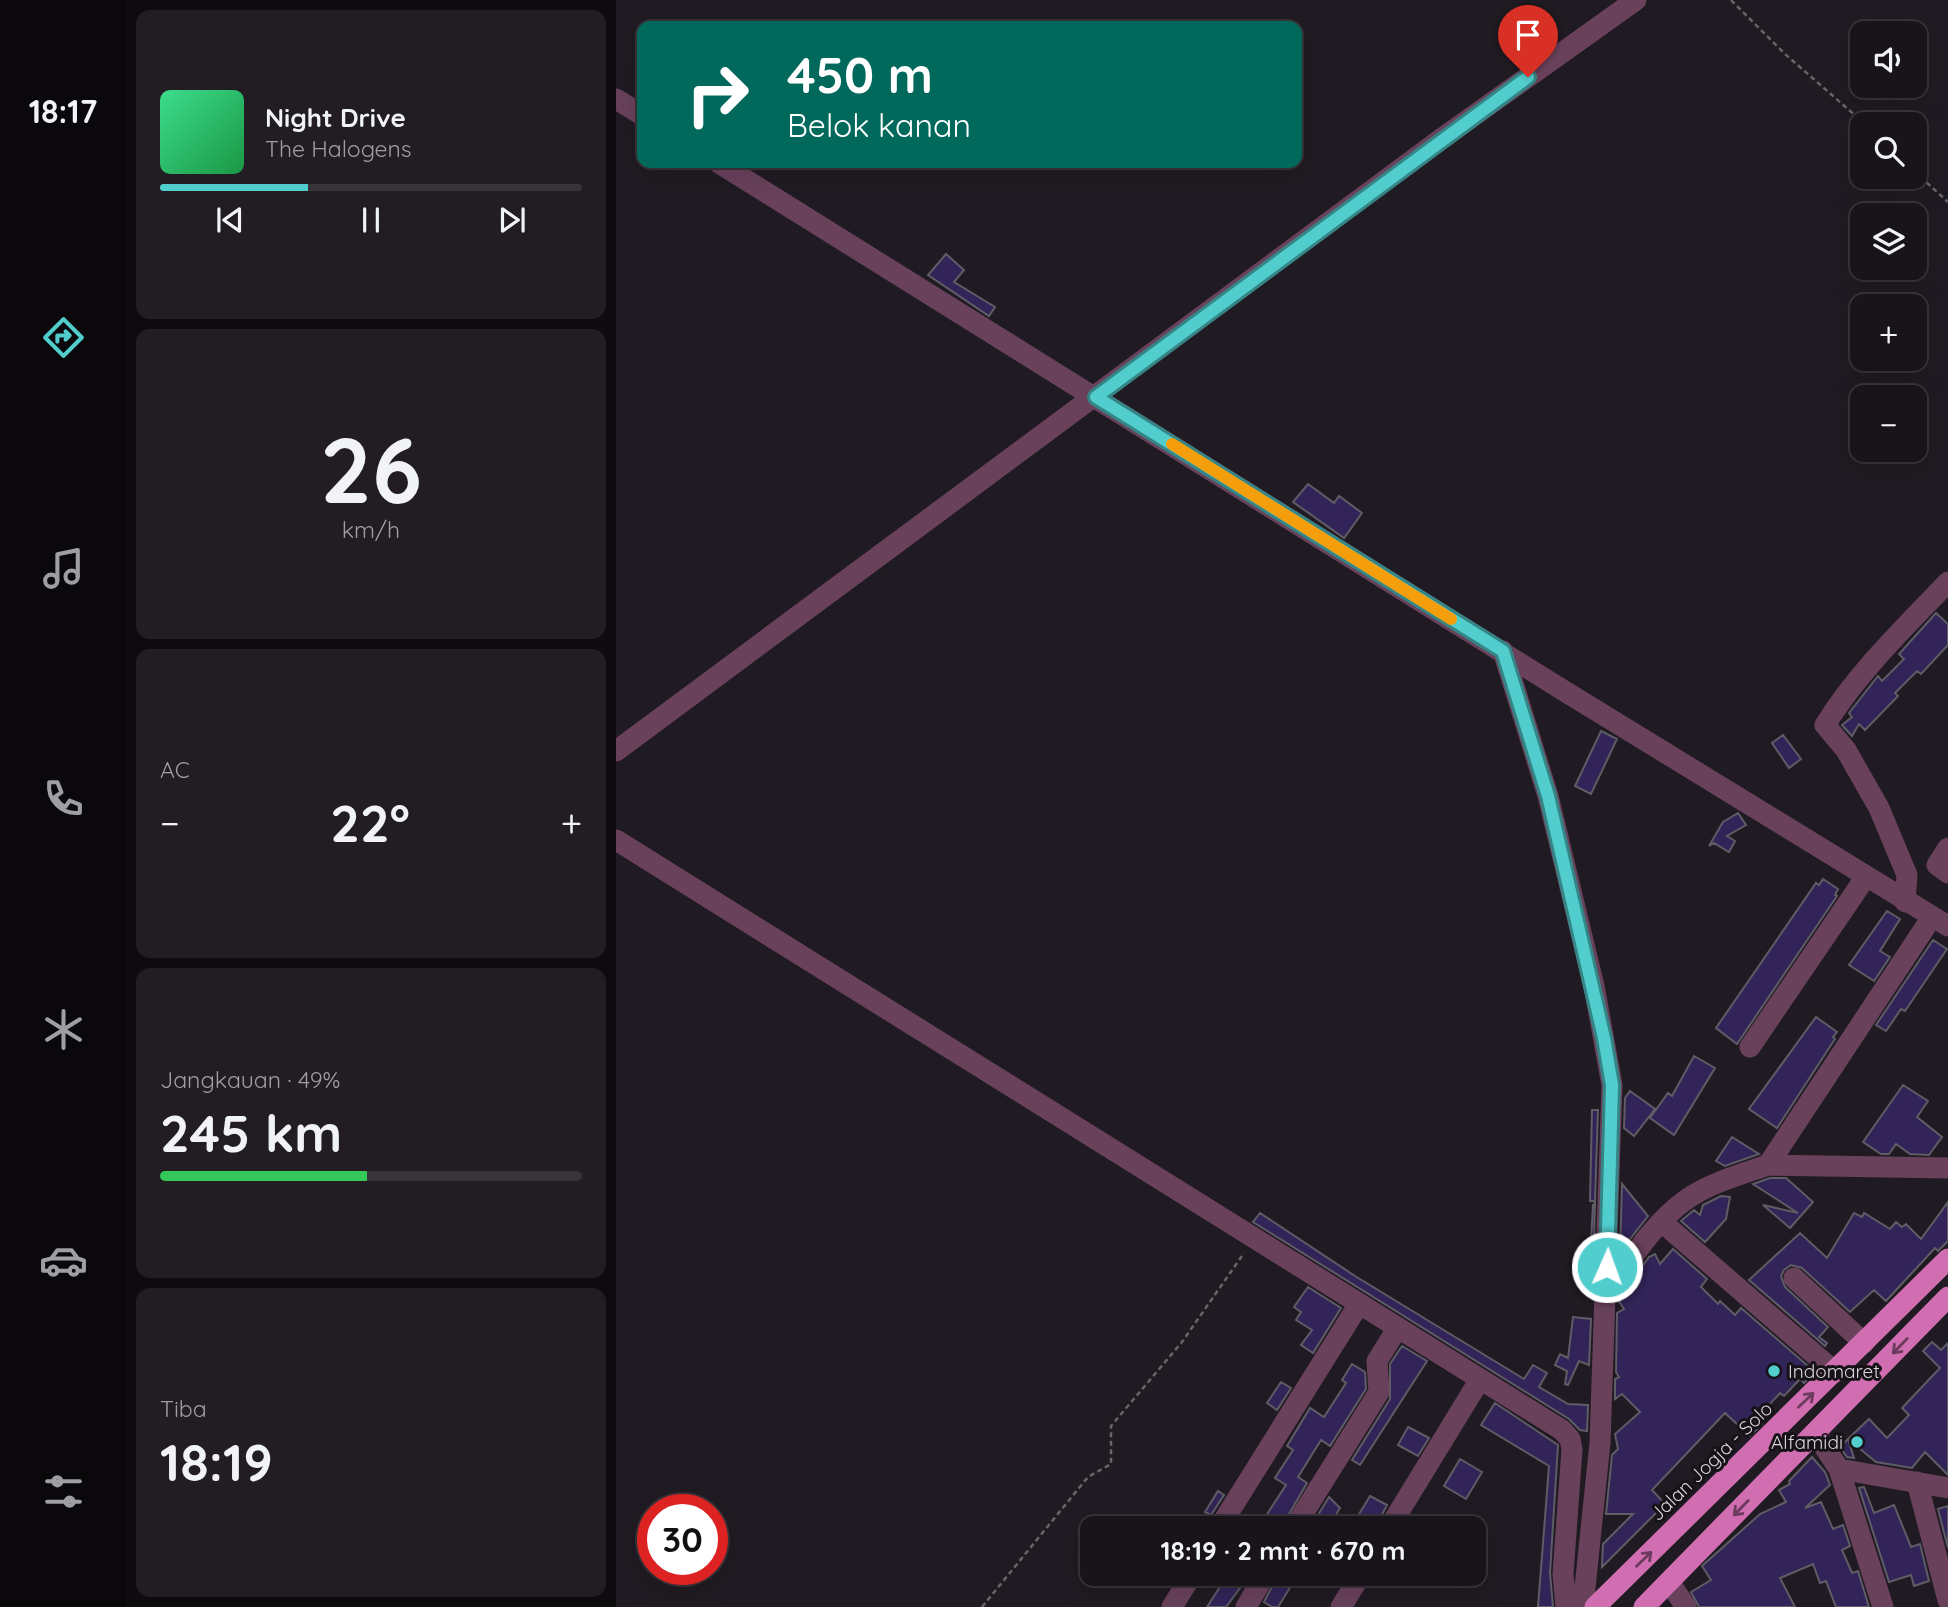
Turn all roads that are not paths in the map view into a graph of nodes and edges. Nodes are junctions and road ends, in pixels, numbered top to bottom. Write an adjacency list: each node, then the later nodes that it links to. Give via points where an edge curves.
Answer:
1 (1636, 0): 5 (street, via 1430,147)
2 (616, 99): 3 (street)
3 (637, 112)
4 (727, 168): 5 (street)
5 (1096, 397): 7 (street); 8 (street)
6 (1948, 582): 13 (street, via 1895,637 1825,725 1846,750 1879,808 1907,875)
7 (1503, 651): 12 (street); 21 (street, via 1548,796 1594,986 1612,1085)
8 (616, 751)
9 (616, 840): 23 (street)
10 (1948, 848): 11 (street, via 1937,865)
11 (1948, 873)
12 (1865, 877): 13 (street); 15 (street)
13 (1905, 902): 14 (street)
14 (1940, 922): 16 (street)
15 (1750, 1047)
16 (1768, 1165): 17 (street); 18 (street, via 1687,1199)
17 (1948, 1168)
18 (1663, 1223): 21 (street); 26 (street)
19 (1948, 1259): 25 (highway, Jalan Jogja - Solo)
20 (1794, 1278): 25 (street)
21 (1606, 1294): 30 (street)
22 (1948, 1297): 28 (highway, one-way to 28)
23 (1359, 1304): 24 (street); 34 (street)
24 (1397, 1329): 27 (street); 35 (street, via 1377,1362 1379,1392)
25 (1864, 1343): 26 (highway, Jalan Jogja - Solo)
26 (1835, 1372): 47 (highway, Jalan Jogja - Solo, one-way to 26)
27 (1479, 1381): 29 (street); 36 (street)
28 (1815, 1433): 31 (street); 37 (highway, one-way to 37)
29 (1570, 1439): 30 (street); 45 (street, via 1563,1574)
30 (1600, 1443): 46 (street)
31 (1839, 1469): 32 (street); 50 (street)
32 (1917, 1482): 33 (street); 41 (street)
33 (1948, 1488)
34 (1226, 1516)
35 (1302, 1516)
36 (1397, 1516)
37 (1669, 1582): 48 (highway); 49 (street)
38 (1185, 1586): 42 (street)
39 (1258, 1586): 43 (street)
40 (1354, 1586): 44 (street)
41 (1948, 1600)
42 (1172, 1607)
43 (1246, 1607)
44 (1341, 1607)
45 (1566, 1607)
46 (1583, 1607)
47 (1595, 1607)
48 (1644, 1607)
49 (1686, 1607)
50 (1883, 1607)

